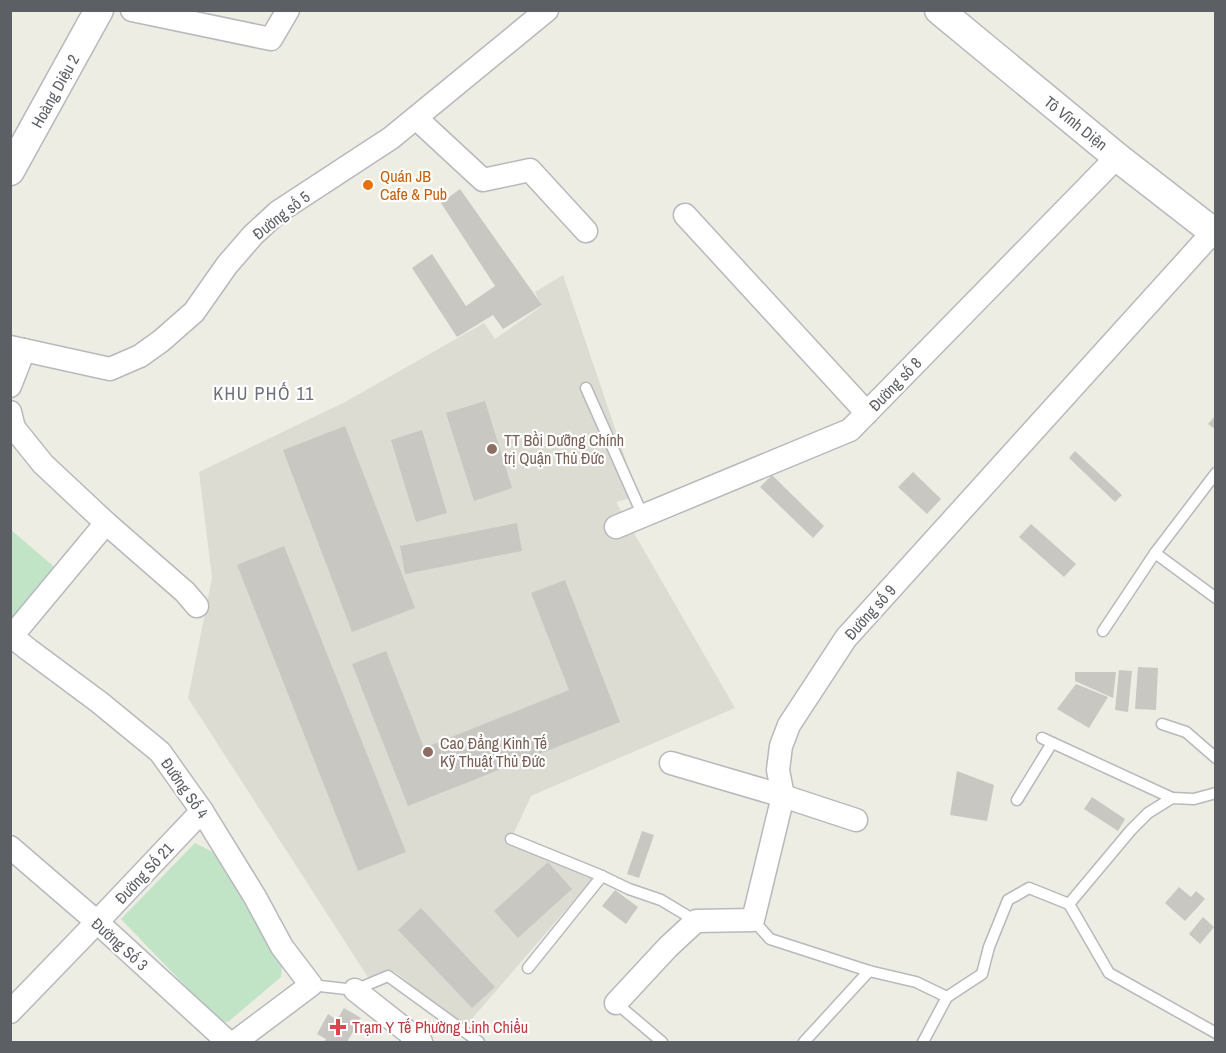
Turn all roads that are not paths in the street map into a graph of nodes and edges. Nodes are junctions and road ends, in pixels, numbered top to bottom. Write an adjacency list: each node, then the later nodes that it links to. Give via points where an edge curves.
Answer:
1 (99, 10): 8 (street, Hoàng Diệu 2)
2 (132, 10): 3 (street, via 271,39)
3 (288, 10)
4 (547, 10): 6 (street, Đường số 5)
5 (939, 10): 7 (street, Tô Vĩnh Diện)
6 (416, 118): 10 (street, via 483,180 530,170); 12 (street, Đường số 5, via 278,212 227,265 194,312 140,356 110,369)
7 (1117, 157): 11 (street, Tô Vĩnh Diện); 16 (street, Đường số 8)
8 (10, 171)
9 (685, 215): 16 (street)
10 (586, 231)
11 (1214, 233): 30 (street, Đường số 9, via 846,638 789,725 778,770)
12 (17, 348): 13 (street)
13 (10, 386)
14 (586, 388): 18 (lane)
15 (10, 412): 19 (street, via 14,428 43,464)
16 (867, 413): 18 (street, Đường số 8, via 850,430)
17 (1215, 473): 21 (lane)
18 (643, 516): 20 (street, Đường số 8)
19 (106, 523): 23 (street); 25 (street)
20 (615, 527)
21 (1155, 553): 22 (lane); 24 (lane)
22 (1215, 598)
23 (197, 606)
24 (1103, 631)
25 (11, 635): 33 (street, Đường Số 4, via 160,752)
26 (1162, 724): 27 (lane, via 1186,732)
27 (1215, 758)
28 (671, 763): 30 (street)
29 (1215, 793): 31 (lane, via 1194,800)
30 (783, 796): 34 (street); 39 (street, Đường số 9)
31 (1172, 798): 32 (lane, via 1047,741); 38 (lane, via 1136,825)
32 (1017, 800)
33 (202, 811): 41 (street, Đường Số 21); 44 (street, Đường Số 4, via 282,946)
34 (855, 820)
35 (511, 838): 37 (lane)
36 (10, 847): 41 (street, Đường Số 3)
37 (602, 876): 40 (lane, via 661,900); 42 (lane)
38 (1069, 903): 46 (lane, via 1029,888 1008,900 982,974); 49 (lane, via 1109,973)
39 (753, 920): 40 (street); 43 (lane, via 770,939)
40 (696, 921): 47 (street)
41 (97, 922): 48 (street, Đường Số 21); 50 (street, Đường Số 3)
42 (528, 968)
43 (869, 971): 46 (lane, via 916,982); 55 (lane)
44 (311, 986): 45 (lane); 51 (street)
45 (355, 990): 52 (street); 53 (lane, via 388,976)
46 (947, 997): 56 (lane)
47 (616, 1004): 54 (lane)
48 (10, 1012)
49 (1215, 1033)
50 (228, 1042)
51 (235, 1042)
52 (421, 1042)
53 (479, 1042)
54 (662, 1042)
55 (804, 1042)
56 (923, 1042)

